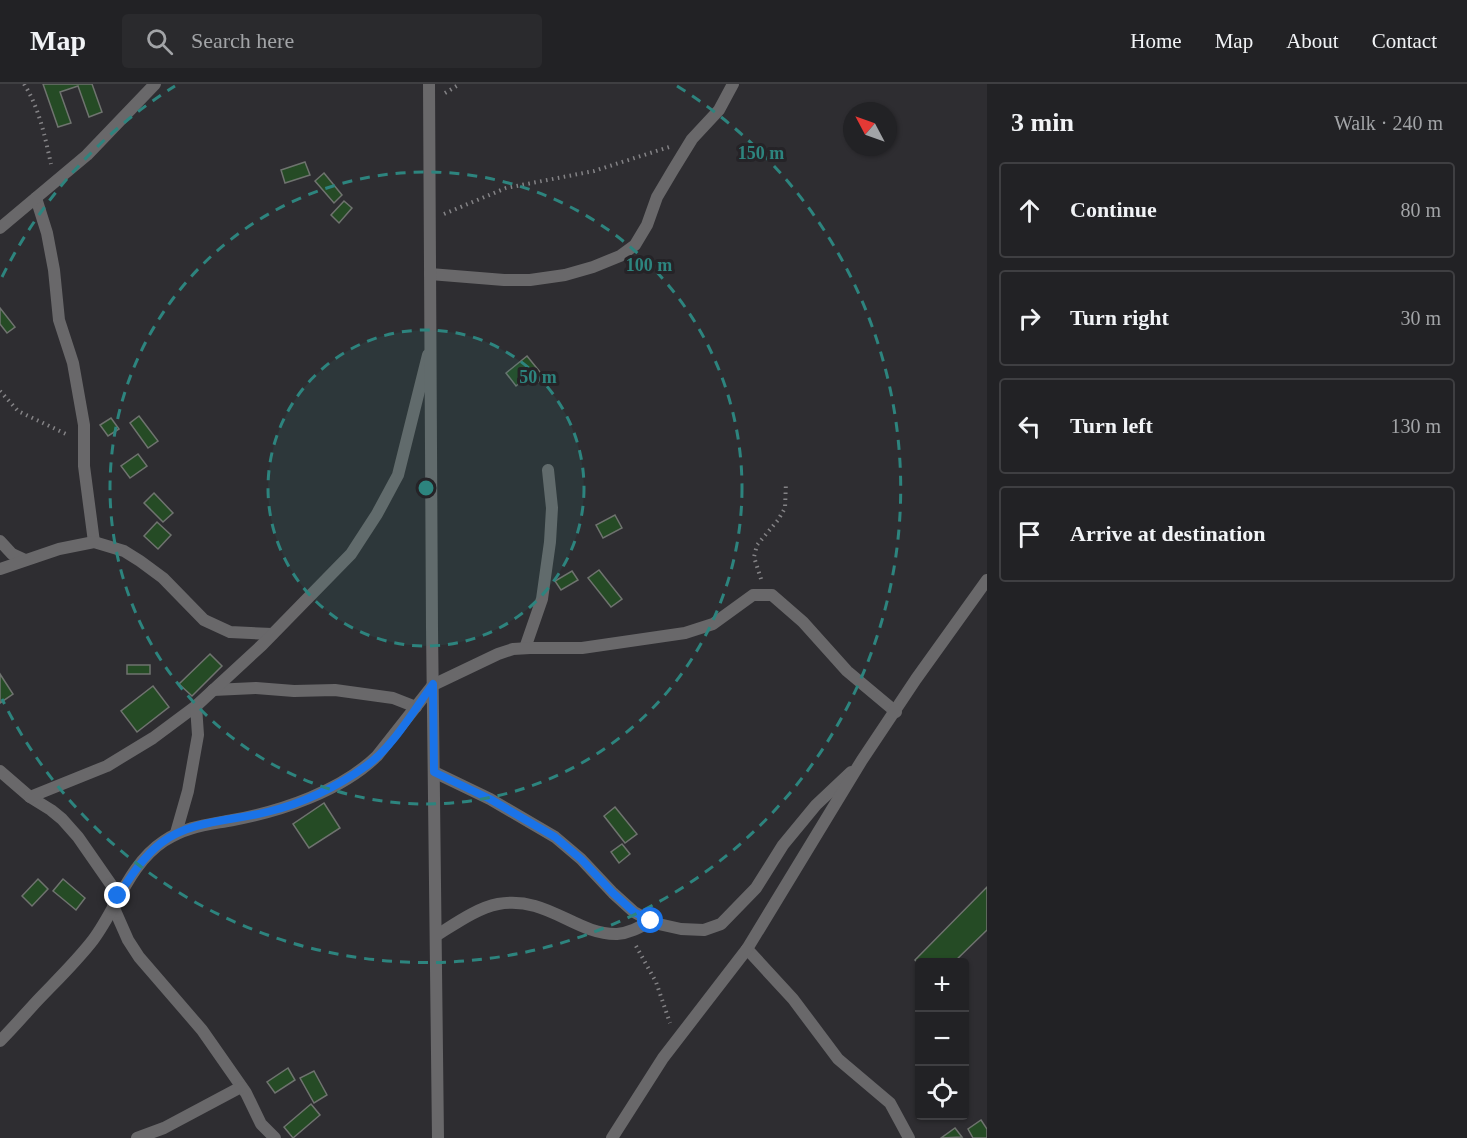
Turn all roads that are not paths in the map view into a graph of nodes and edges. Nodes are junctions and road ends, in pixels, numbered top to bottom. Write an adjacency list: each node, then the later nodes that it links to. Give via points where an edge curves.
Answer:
1 (155, 84): 4 (street, via 87,155)
2 (429, 84): 8 (street)
3 (733, 84): 8 (street, via 719,110 692,139 634,245 620,256 565,275 530,280)
4 (36, 198): 5 (street); 12 (street, via 47,233 59,320 73,363 84,425 84,466)
5 (24, 208): 6 (street); 7 (street)
6 (0, 216)
7 (0, 228)
8 (430, 274): 9 (street)
9 (431, 344): 16 (street, via 398,476 351,554); 18 (street)
10 (548, 470): 17 (street, via 550,542 542,599)
11 (0, 541): 13 (street, via 12,554)
12 (94, 542): 13 (street); 16 (street, via 124,551 140,561 163,578 204,620 230,632)
13 (25, 560): 14 (street)
14 (0, 569)
15 (987, 580): 22 (street)
16 (272, 634): 19 (street)
17 (525, 648): 18 (street, via 498,654); 22 (street, via 582,648 685,633 712,624 753,595 768,594 803,622 847,671)
18 (433, 684): 21 (street); 24 (street)
19 (213, 690): 20 (street); 21 (street, via 335,690 393,698)
20 (196, 706): 26 (street, via 107,766); 27 (street, via 198,735)
21 (416, 707): 27 (street, via 377,756 346,779 303,801 270,812 196,825)
22 (896, 712): 23 (street)
23 (862, 760): 29 (street, via 816,805 783,845 756,888 721,924 704,930); 31 (street)
24 (434, 772): 29 (street, via 555,837 634,912); 30 (street)
25 (2, 776): 26 (street)
26 (30, 797): 28 (street, via 58,815 78,837)
27 (177, 833): 28 (street, via 141,862)
28 (116, 901): 32 (street, via 94,939); 33 (street, via 128,940 139,957 202,1030)
29 (651, 921): 30 (street, via 615,934 598,931 546,908 497,904)
30 (437, 935): 36 (street)
31 (747, 949): 37 (street, via 663,1059); 38 (street, via 794,999 837,1059 890,1103)
32 (0, 1041)
33 (242, 1087): 34 (street); 35 (street, via 261,1125)
34 (137, 1138)
35 (275, 1138)
36 (438, 1138)
37 (612, 1138)
38 (909, 1138)

